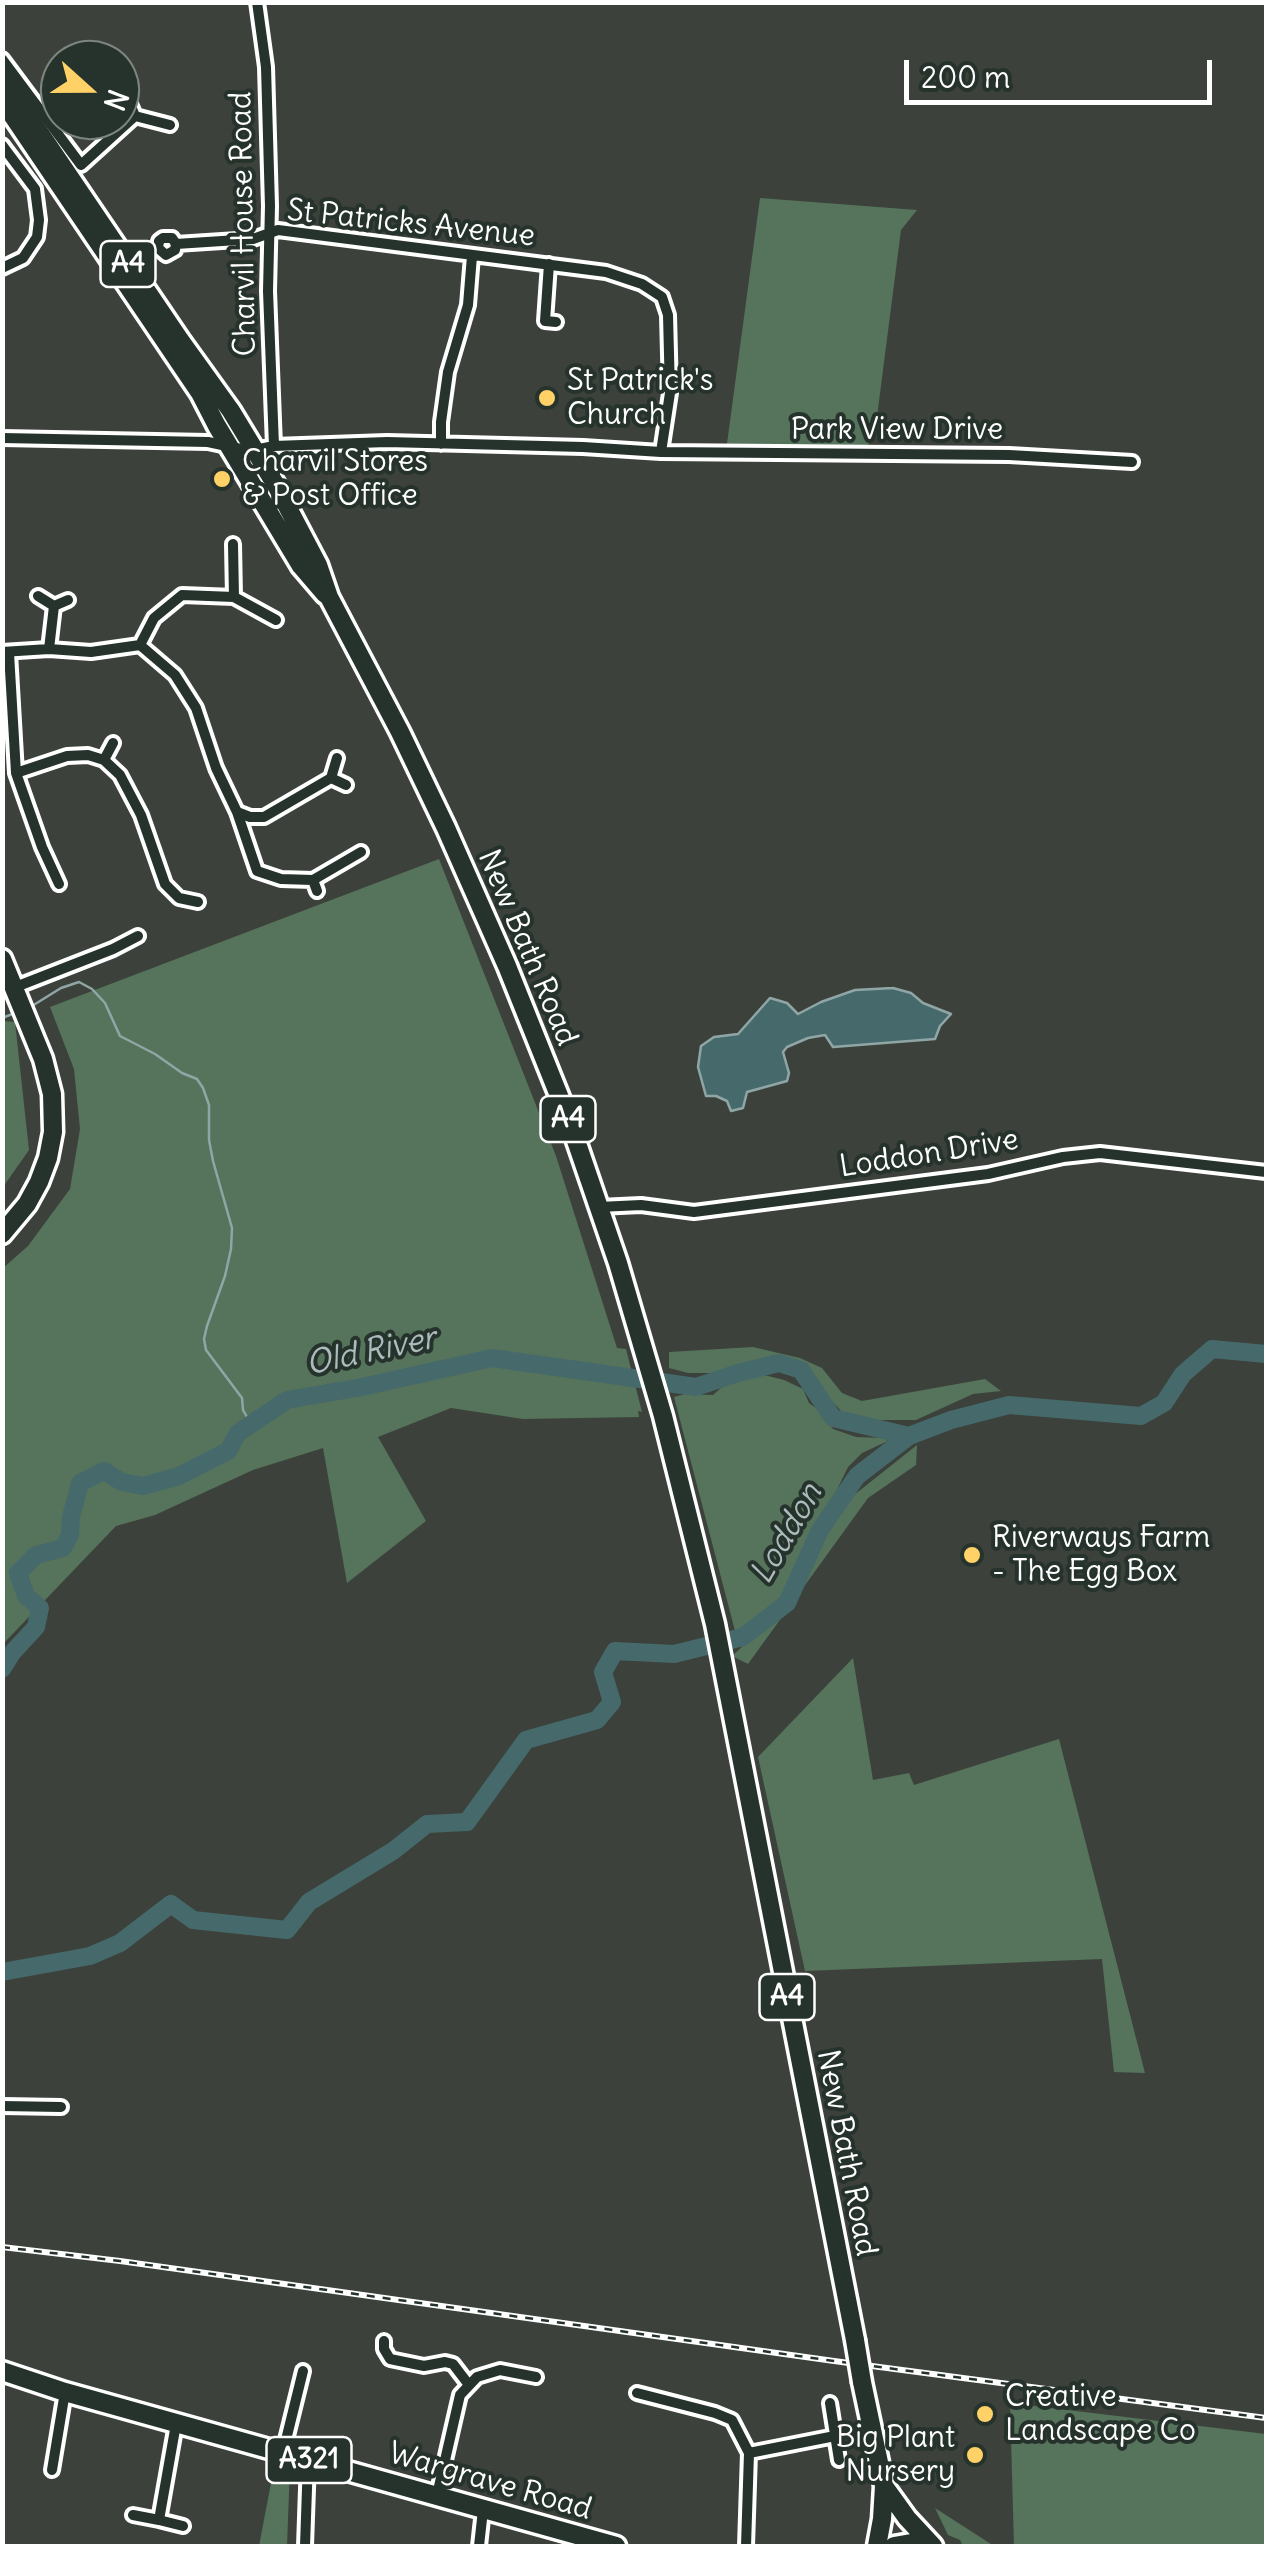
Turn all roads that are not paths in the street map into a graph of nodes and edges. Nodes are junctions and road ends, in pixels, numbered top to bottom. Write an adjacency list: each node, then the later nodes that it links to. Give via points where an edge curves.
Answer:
1 (257, 2): 11 (street, Charvil House Road, via 266,66)
2 (2, 59): 5 (street)
3 (2, 78): 23 (main road, New Bath Road / A4)
4 (2, 100): 17 (main road, New Bath Road / A4)
5 (40, 111)
6 (140, 117): 7 (street)
7 (170, 126)
8 (62, 140): 9 (street, via 80,165)
9 (108, 140)
10 (2, 145): 15 (street, via 35,190 40,220 22,258)
11 (268, 234): 12 (street, St Patricks Avenue); 13 (street, St Patricks Avenue, via 278,230); 21 (street, Charvil House Road)
12 (176, 244)
13 (472, 256): 14 (street, St Patricks Avenue); 20 (street)
14 (549, 264): 16 (street, St Patricks Avenue); 24 (street, St Patricks Avenue, via 606,272 662,297 670,393)
15 (2, 268)
16 (545, 321)
17 (207, 406): 18 (main road, New Bath Road / A4); 23 (street, via 230,434)
18 (212, 434): 19 (street); 22 (main road, New Bath Road / A4)
19 (2, 438)
20 (441, 444): 21 (street, Park View Drive); 24 (street, Park View Drive)
21 (274, 446): 23 (street, Park View Drive)
22 (231, 449): 23 (street, Park View Drive); 29 (main road, New Bath Road / A4, via 300,566)
23 (255, 449): 29 (main road, New Bath Road / A4, via 318,565)
24 (661, 452): 25 (street, Park View Drive)
25 (1132, 462)
26 (234, 544): 28 (street)
27 (38, 596): 31 (street)
28 (234, 597): 32 (street); 33 (street, via 182,595 154,618)
29 (328, 598): 56 (main road, New Bath Road / A4, via 400,732 484,913)
30 (68, 600): 31 (street)
31 (54, 606): 34 (street)
32 (276, 620)
33 (140, 645): 34 (street); 37 (street, via 175,676)
34 (48, 650): 35 (street)
35 (6, 652): 41 (street)
36 (208, 701): 37 (street)
37 (196, 708): 44 (street)
38 (113, 743): 40 (street)
39 (337, 758): 42 (street)
40 (104, 760): 41 (street, via 67,756); 49 (street, via 142,815 146,849 164,884 178,898)
41 (16, 773): 45 (street)
42 (331, 778): 43 (street); 44 (street, via 264,817)
43 (346, 785)
44 (237, 812): 46 (street, via 257,872 315,886)
45 (42, 848): 47 (street); 48 (street)
46 (360, 852)
47 (30, 854)
48 (59, 884)
49 (198, 902)
50 (138, 936): 51 (street)
51 (114, 949): 53 (street); 54 (street)
52 (2, 960): 54 (main road)
53 (121, 962)
54 (16, 993): 57 (main road, via 43,1059 54,1132 39,1182)
55 (1266, 1172): 56 (street, Loddon Drive, via 1100,1153 694,1212)
56 (599, 1207): 75 (main road, New Bath Road / A4, bridge, via 664,1416 715,1624)
57 (2, 1234)
58 (2, 2106): 59 (street)
59 (61, 2107)
60 (384, 2340): 64 (street, via 390,2358 453,2364)
61 (2, 2371): 65 (main road, Wargrave Road / A321)
62 (303, 2371): 70 (street)
63 (536, 2377): 64 (street, via 500,2370)
64 (469, 2385): 76 (street, via 460,2394)
65 (65, 2392): 68 (main road, Wargrave Road / A321); 74 (street)
66 (830, 2403): 69 (street)
67 (642, 2410): 71 (street, via 643,2395 715,2413 732,2420)
68 (176, 2424): 70 (main road, Wargrave Road / A321); 79 (street)
69 (835, 2436): 71 (street); 73 (street)
70 (283, 2452): 72 (main road, Wargrave Road / A321)
71 (749, 2453): 84 (street)
72 (308, 2460): 76 (main road, Wargrave Road / A321); 81 (street)
73 (839, 2460)
74 (52, 2470)
75 (884, 2486): 85 (main road, New Bath Road / A4); 87 (main road, New Bath Road / A4)
76 (436, 2496): 77 (main road, Wargrave Road / A321)
77 (482, 2510): 82 (street); 83 (main road, Wargrave Road / A321)
78 (133, 2515): 79 (street)
79 (159, 2520): 80 (street)
80 (183, 2526)
81 (304, 2546)
82 (478, 2546)
83 (616, 2546)
84 (746, 2546)
85 (877, 2546)
86 (894, 2546): 87 (main road)
87 (931, 2546)

